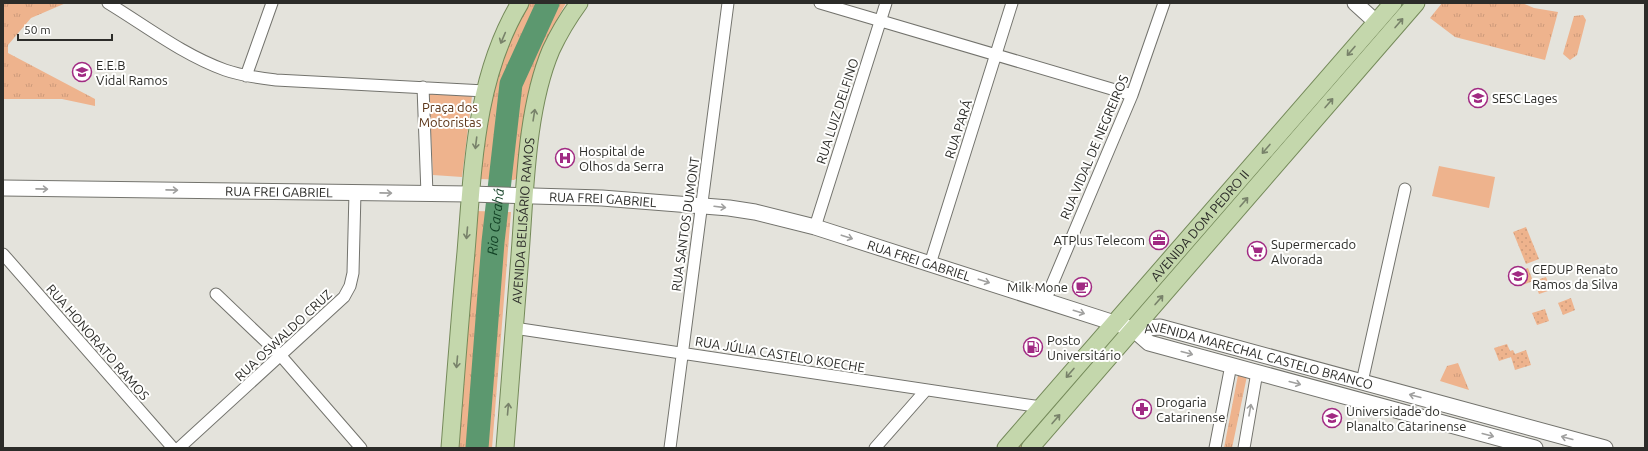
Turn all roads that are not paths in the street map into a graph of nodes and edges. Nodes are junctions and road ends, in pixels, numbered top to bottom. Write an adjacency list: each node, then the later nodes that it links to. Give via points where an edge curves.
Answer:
1 (108, 3): 17 (street, via 206,62)
2 (272, 3): 17 (street)
3 (520, 3): 19 (main road, one-way to 19, via 503,36)
4 (579, 3): 26 (main road, AVENIDA BELISÁRIO RAMOS, one-way to 4, via 542,78 551,50)
5 (728, 3): 27 (street, RUA SANTOS DUMONT)
6 (820, 3): 13 (street)
7 (886, 3): 13 (street, RUA LUIZ DELFINO)
8 (1012, 3): 16 (street, RUA PARÁ)
9 (1164, 3): 20 (street, RUA VIDAL DE NEGREIROS)
10 (1355, 3): 14 (main road)
11 (1393, 3): 14 (main road, AVENIDA DOM PEDRO II)
12 (1416, 3): 15 (main road, AVENIDA DOM PEDRO II, one-way to 12)
13 (880, 21): 16 (street); 28 (street, RUA LUIZ DELFINO)
14 (1376, 22): 15 (main road, via 1383,31); 33 (main road, AVENIDA DOM PEDRO II, one-way to 33)
15 (1382, 43): 35 (main road, AVENIDA DOM PEDRO II, one-way to 15)
16 (996, 55): 20 (street); 30 (street, RUA PARÁ)
17 (246, 76): 18 (street, via 276,80)
18 (423, 87): 19 (street); 24 (street)
19 (485, 91): 25 (main road, one-way to 25, via 476,142)
20 (1132, 95): 32 (street, RUA VIDAL DE NEGREIROS)
21 (3, 188): 23 (main road, RUA FREI GABRIEL, one-way to 23)
22 (1405, 189): 41 (street)
23 (355, 192): 24 (main road, RUA FREI GABRIEL, one-way to 24); 38 (street, RUA OSWALDO CRUZ, via 353,273 350,286 344,298 333,309)
24 (428, 194): 25 (main road, RUA FREI GABRIEL)
25 (476, 194): 26 (main road, RUA FREI GABRIEL); 47 (main road, one-way to 47)
26 (519, 195): 27 (main road, RUA FREI GABRIEL); 34 (main road, AVENIDA BELISÁRIO RAMOS)
27 (702, 205): 28 (main road, RUA FREI GABRIEL, one-way to 28, via 756,212); 37 (street, RUA SANTOS DUMONT)
28 (815, 227): 30 (main road, RUA FREI GABRIEL, one-way to 30)
29 (3, 254): 44 (street, RUA HONORATO RAMOS)
30 (930, 264): 32 (main road, RUA FREI GABRIEL, one-way to 32)
31 (216, 294): 38 (street)
32 (1045, 301): 33 (main road, RUA FREI GABRIEL, one-way to 33)
33 (1114, 323): 35 (main road, RUA FREI GABRIEL); 43 (main road, AVENIDA DOM PEDRO II, one-way to 43)
34 (514, 328): 37 (street, RUA JÚLIA CASTELO KOECHE); 48 (main road, AVENIDA BELISÁRIO RAMOS, one-way to 34)
35 (1133, 329): 36 (main road, AVENIDA MARECHAL CASTELO BRANCO, via 1160,327); 39 (main road, AVENIDA MARECHAL CASTELO BRANCO, one-way to 39, via 1149,343); 52 (main road, AVENIDA DOM PEDRO II, one-way to 35)
36 (1252, 352): 39 (main road); 40 (main road); 41 (main road, AVENIDA MARECHAL CASTELO BRANCO)
37 (682, 354): 42 (street, RUA JÚLIA CASTELO KOECHE); 49 (street, RUA SANTOS DUMONT)
38 (280, 356): 45 (street, RUA OSWALDO CRUZ); 46 (street)
39 (1231, 365): 40 (main road, AVENIDA MARECHAL CASTELO BRANCO); 53 (street)
40 (1257, 372): 54 (street, one-way to 40); 55 (main road, AVENIDA MARECHAL CASTELO BRANCO, one-way to 55)
41 (1362, 382): 56 (main road, AVENIDA MARECHAL CASTELO BRANCO, one-way to 41)
42 (926, 390): 43 (street, RUA JÚLIA CASTELO KOECHE); 50 (street)
43 (1041, 408): 51 (main road, AVENIDA DOM PEDRO II)
44 (172, 448)
45 (179, 448)
46 (361, 448)
47 (450, 448)
48 (505, 448)
49 (670, 448)
50 (875, 448)
51 (1006, 448)
52 (1030, 448)
53 (1215, 448)
54 (1244, 448)
55 (1535, 448)
56 (1605, 448)

